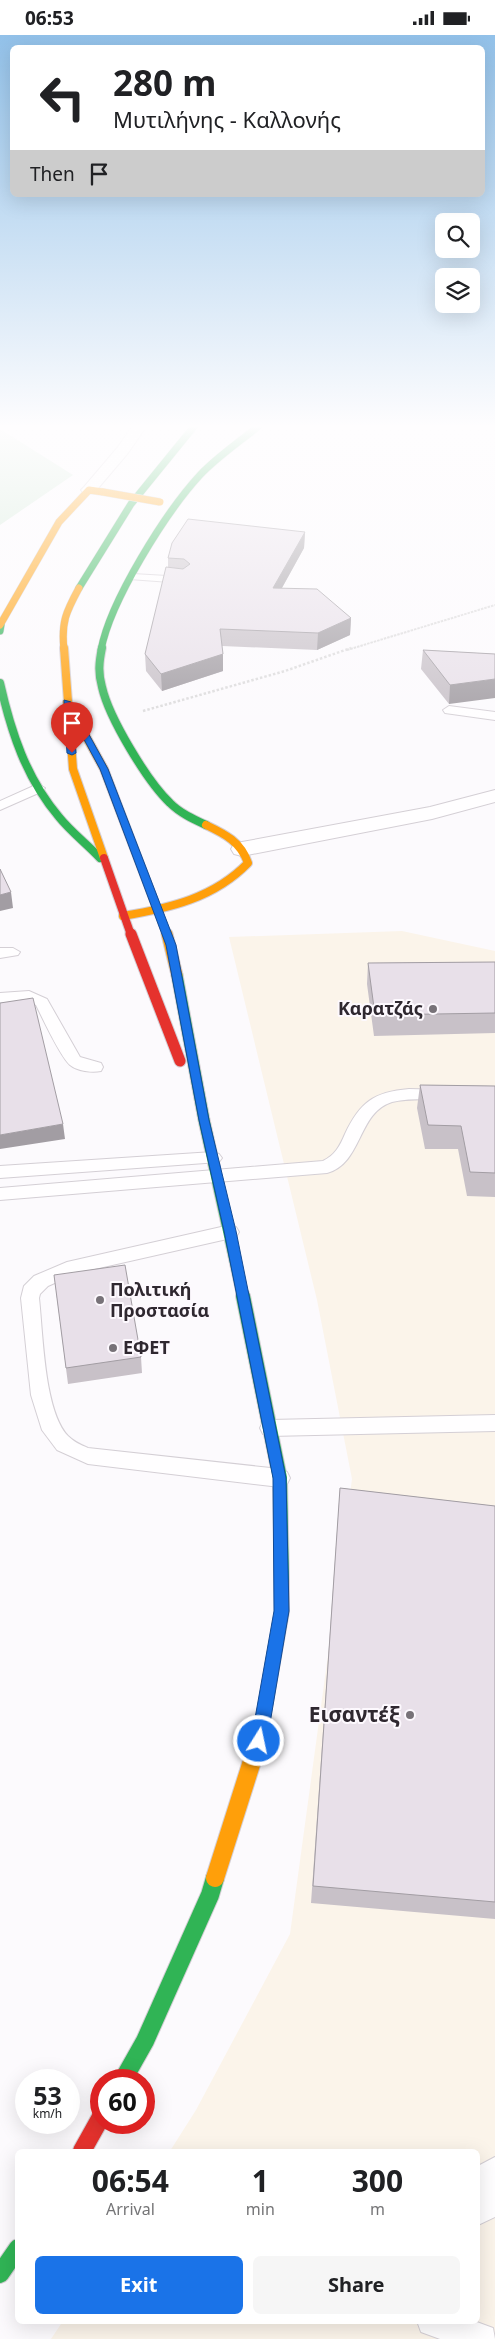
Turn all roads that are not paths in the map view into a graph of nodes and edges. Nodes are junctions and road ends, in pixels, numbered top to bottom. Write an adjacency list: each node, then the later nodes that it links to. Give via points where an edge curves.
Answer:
1 (54, 532): 6 (main road)
2 (114, 532): 9 (main road, via 68,609 62,629)
3 (160, 532): 4 (main road)
4 (133, 577): 5 (lane); 15 (main road, via 107,626 98,663 105,694 125,737 168,803 190,819 225,834)
5 (184, 580)
6 (0, 625): 7 (main road)
7 (0, 631)
8 (0, 683): 12 (main road, via 4,707 17,743)
9 (67, 702): 16 (main road, via 73,769); 18 (main road, via 104,769)
10 (449, 710): 11 (lane)
11 (495, 716)
12 (38, 788): 14 (lane); 16 (main road, via 58,816)
13 (495, 796): 15 (street, via 432,813)
14 (0, 806)
15 (242, 849): 17 (main road, via 248,854 243,873)
16 (105, 863): 20 (main road, via 122,898)
17 (211, 892): 18 (main road); 19 (main road)
18 (148, 897): 19 (main road)
19 (159, 911): 20 (main road); 24 (main road, via 171,945)
20 (124, 916): 24 (main road)
21 (0, 998): 22 (lane, via 29,996 42,1002 74,1060)
22 (95, 1067)
23 (454, 1093): 27 (lane, via 398,1096 377,1102 368,1109 339,1161 327,1167)
24 (204, 1120): 25 (main road)
25 (213, 1158): 26 (lane); 27 (main road)
26 (0, 1172)
27 (217, 1175): 28 (lane); 29 (main road)
28 (0, 1194)
29 (230, 1231): 31 (main road); 32 (lane, via 73,1267 35,1285 30,1297 40,1395 55,1434 74,1451 88,1456)
30 (495, 1423): 31 (lane)
31 (270, 1428): 32 (main road)
32 (280, 1478): 33 (main road, via 282,1611 259,1741 210,1895 145,2041)
33 (128, 2069)
34 (92, 2134): 35 (main road)
35 (83, 2149)
36 (495, 2179): 37 (street)
37 (480, 2200)
38 (15, 2252): 39 (main road)
39 (0, 2274)
40 (440, 2324): 41 (lane)
41 (482, 2339)

